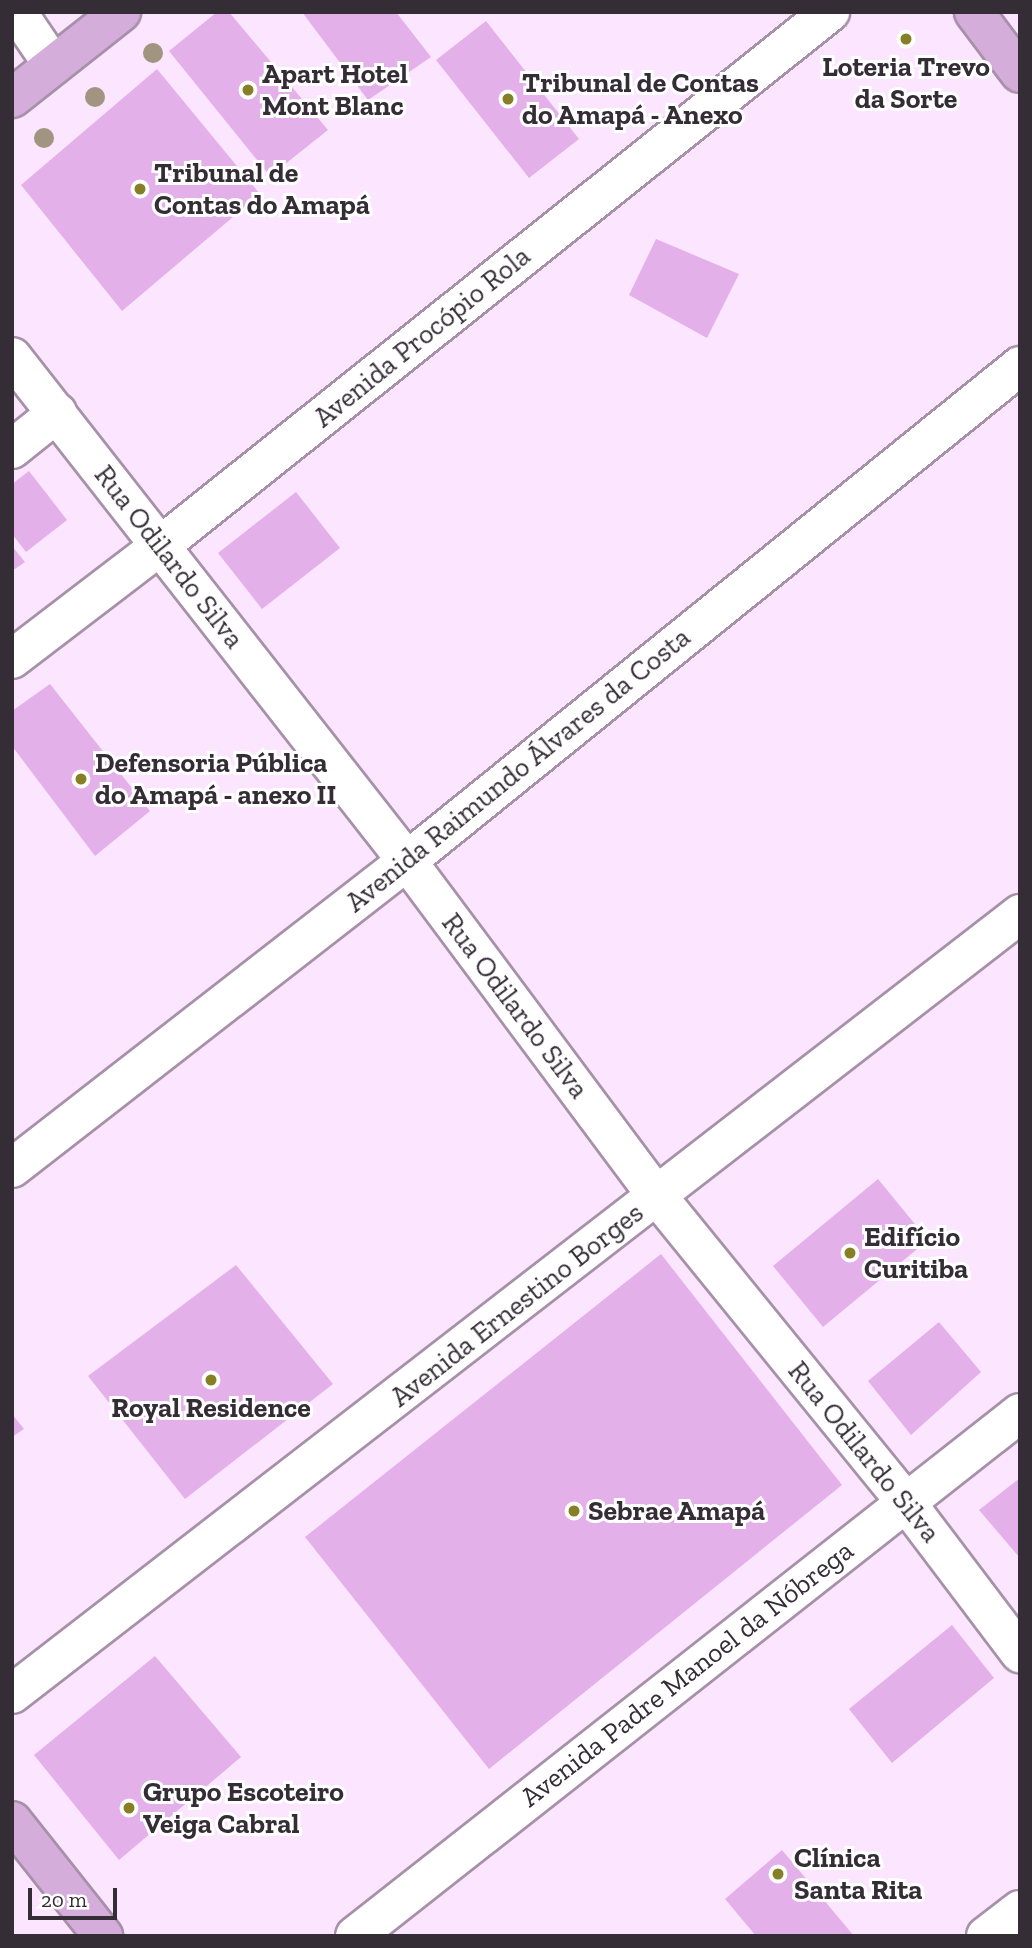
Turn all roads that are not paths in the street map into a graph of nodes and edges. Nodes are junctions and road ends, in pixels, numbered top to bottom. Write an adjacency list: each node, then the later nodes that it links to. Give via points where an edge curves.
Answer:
1 (18, 12): 5 (street)
2 (121, 12): 5 (main road)
3 (830, 12): 12 (street, Avenida Procópio Rola)
4 (974, 12): 6 (main road)
5 (53, 65): 7 (main road)
6 (1020, 73)
7 (12, 98)
8 (12, 357): 10 (street, Rua Odilardo Silva)
9 (1020, 366): 14 (street, Avenida Raimundo Álvares da Costa)
10 (57, 413): 11 (street); 12 (street, Rua Odilardo Silva)
11 (12, 449)
12 (160, 546): 13 (street, Avenida Procópio Rola); 14 (street, Rua Odilardo Silva)
13 (12, 659)
14 (407, 862): 16 (street, Avenida Raimundo Álvares da Costa); 17 (street, Rua Odilardo Silva)
15 (1020, 914): 17 (street, Avenida Ernestino Borges)
16 (12, 1168)
17 (657, 1196): 19 (street, Rua Odilardo Silva); 21 (street, Avenida Ernestino Borges)
18 (1020, 1413): 19 (street, Avenida Padre Manoel da Nóbrega)
19 (905, 1501): 20 (street, Rua Odilardo Silva); 25 (street, Avenida Padre Manoel da Nóbrega)
20 (1020, 1653)
21 (12, 1694)
22 (12, 1821): 24 (main road)
23 (1020, 1910): 26 (street)
24 (103, 1936)
25 (355, 1936)
26 (986, 1936)

